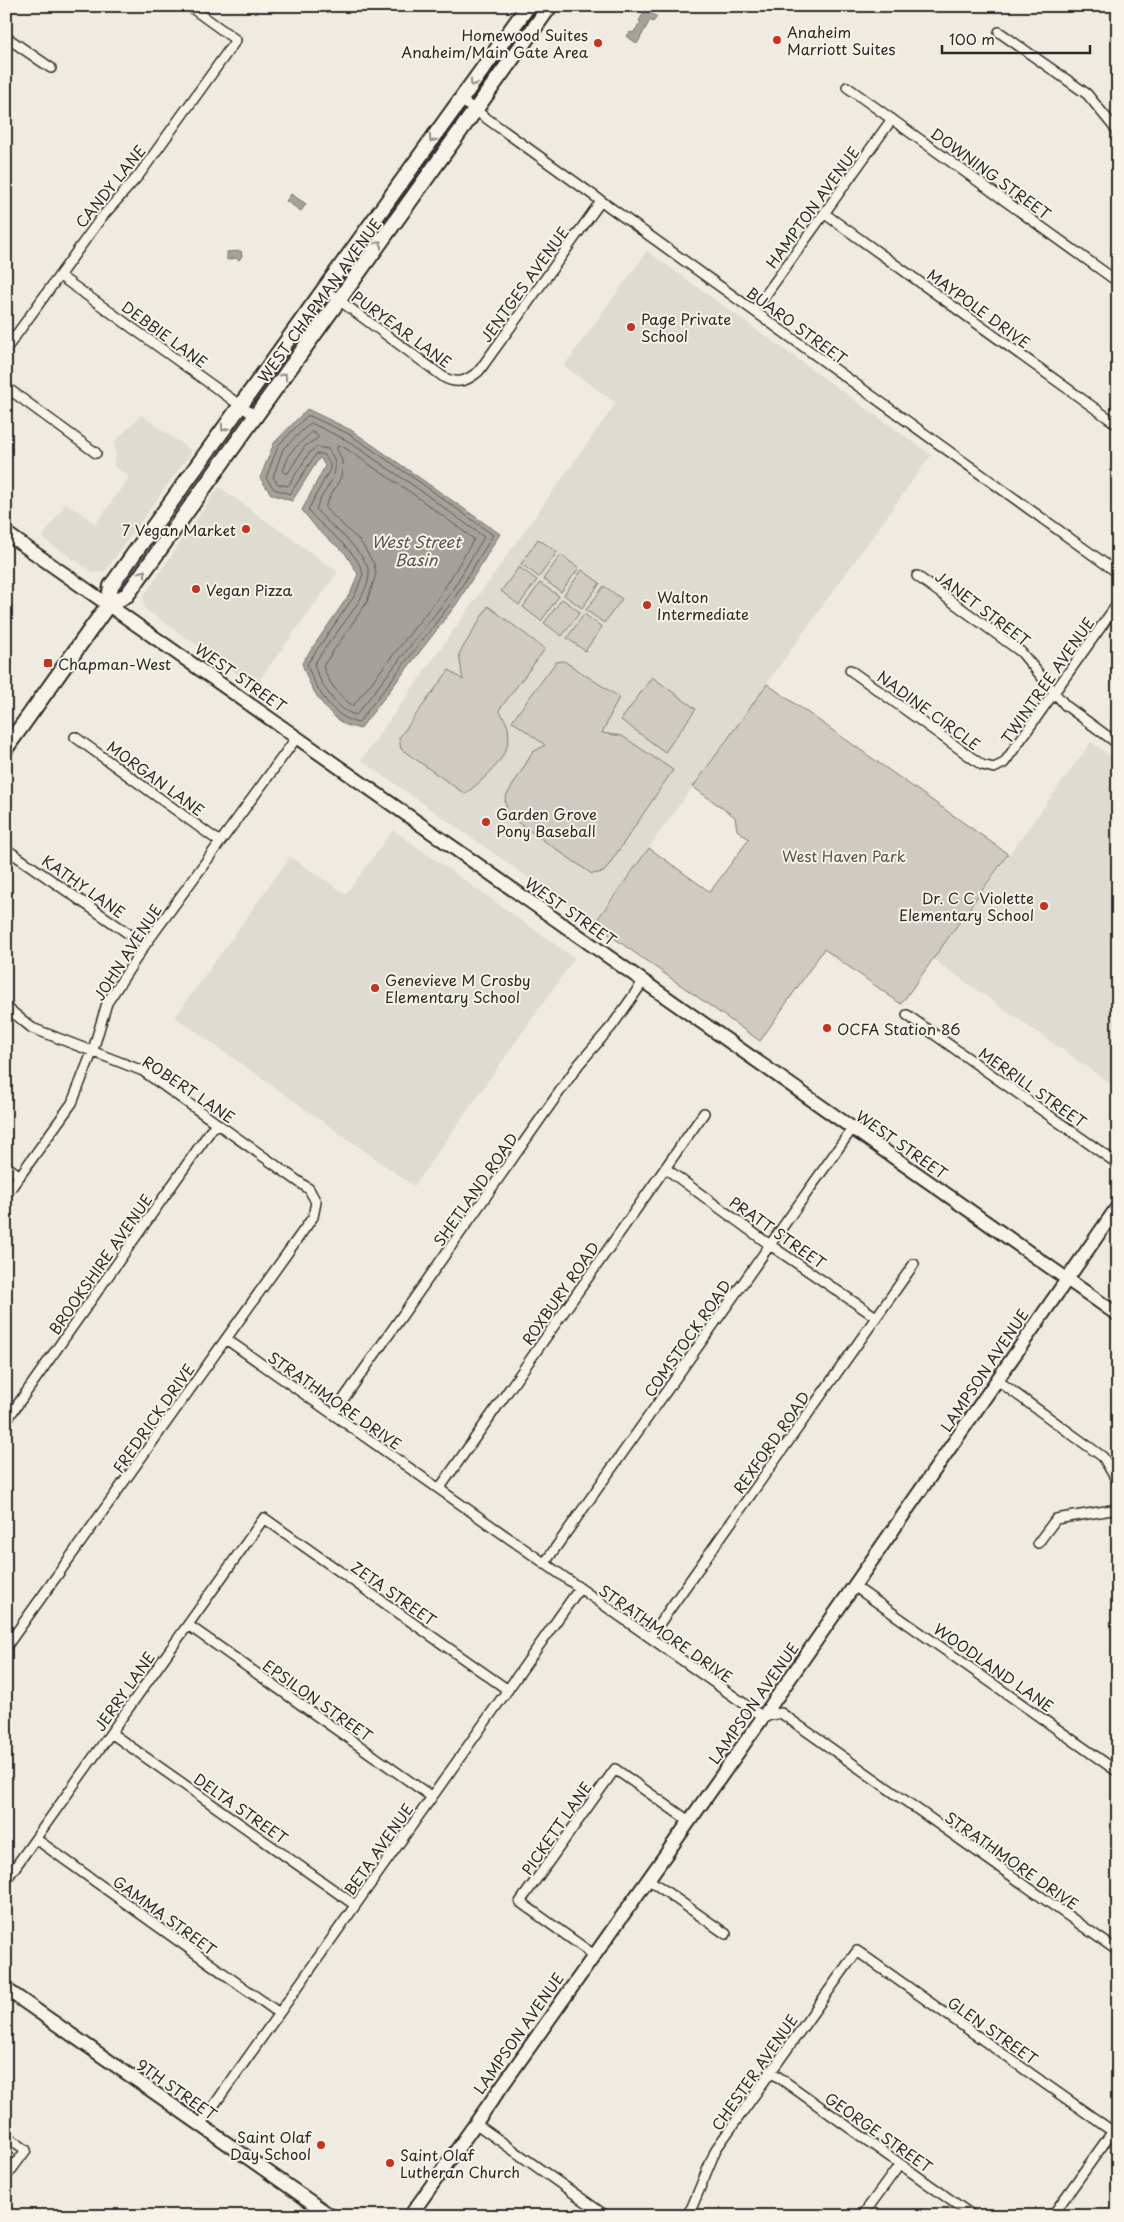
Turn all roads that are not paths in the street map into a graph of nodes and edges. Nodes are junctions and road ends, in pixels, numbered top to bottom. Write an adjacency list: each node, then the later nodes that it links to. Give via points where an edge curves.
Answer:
1 (190, 6): 14 (street, CANDY LANE, via 236,40 139,175 101,218)
2 (528, 6): 8 (main road, WEST CHAPMAN AVENUE, one-way to 8)
3 (550, 6): 9 (main road, WEST CHAPMAN AVENUE)
4 (999, 32): 11 (street, via 1087,94)
5 (6, 37): 6 (street)
6 (51, 68)
7 (847, 87): 10 (street, DOWNING STREET)
8 (461, 100): 9 (street, BUARO STREET); 16 (main road, WEST CHAPMAN AVENUE, one-way to 16)
9 (475, 110): 12 (street, BUARO STREET); 17 (main road, WEST CHAPMAN AVENUE, one-way to 9)
10 (892, 118): 13 (street, HAMPTON AVENUE); 15 (street, DOWNING STREET)
11 (1118, 132)
12 (601, 200): 18 (street, BUARO STREET); 20 (street, JENTGES AVENUE, via 479,371)
13 (825, 214): 18 (street, HAMPTON AVENUE); 24 (street, MAYPOLE DRIVE)
14 (60, 276): 19 (street, CANDY LANE); 22 (street, DEBBIE LANE)
15 (1118, 282)
16 (324, 289): 17 (street, PURYEAR LANE); 22 (main road, WEST CHAPMAN AVENUE)
17 (339, 300): 20 (street, PURYEAR LANE, via 445,378 459,382); 23 (main road, WEST CHAPMAN AVENUE, one-way to 17)
18 (754, 311): 27 (street, BUARO STREET)
19 (6, 350)
20 (468, 380)
21 (6, 387): 25 (street)
22 (241, 405): 23 (street, DEBBIE LANE); 30 (main road, WEST CHAPMAN AVENUE, one-way to 30, via 113,583)
23 (255, 416): 30 (main road, WEST CHAPMAN AVENUE, one-way to 23, via 128,594)
24 (1118, 425)
25 (96, 453)
26 (6, 533): 30 (street, WEST STREET)
27 (1118, 573)
28 (917, 576): 32 (street, JANET STREET, via 1021,652)
29 (1118, 603): 32 (street, TWINTREE AVENUE)
30 (108, 605): 33 (street, WEST STREET); 36 (main road, WEST CHAPMAN AVENUE)
31 (850, 670): 37 (street, NADINE CIRCLE, via 982,765)
32 (1054, 694): 35 (street, JANET STREET); 37 (street, TWINTREE AVENUE, via 1004,763)
33 (298, 737): 38 (street, JOHN AVENUE); 41 (street, WEST STREET)
34 (75, 738): 38 (street, MORGAN LANE)
35 (1118, 744)
36 (6, 748)
37 (994, 768)
38 (220, 842): 40 (street, JOHN AVENUE)
39 (6, 849): 40 (street, KATHY LANE)
40 (145, 946): 44 (street, JOHN AVENUE, via 107,1003)
41 (644, 982): 47 (street, WEST STREET); 62 (street, SHETLAND ROAD, via 579,1064)
42 (6, 1007): 44 (street, ROBERT LANE, via 32,1028)
43 (907, 1015): 48 (street, MERRILL STREET)
44 (92, 1050): 46 (street, ROBERT LANE, via 143,1071); 51 (street, JOHN AVENUE, via 72,1103)
45 (704, 1113): 50 (street, ROXBURY ROAD)
46 (216, 1123): 53 (street, ROBERT LANE, via 310,1189); 63 (street, BROOKSHIRE AVENUE)
47 (852, 1128): 55 (street, COMSTOCK ROAD); 57 (street, WEST STREET)
48 (1118, 1164)
49 (6, 1166): 51 (street)
50 (665, 1168): 55 (street, PRATT STREET); 65 (street, ROXBURY ROAD)
51 (20, 1176): 52 (street, JOHN AVENUE)
52 (6, 1195)
53 (316, 1202): 60 (street, FREDRICK DRIVE, via 313,1216)
54 (1118, 1206): 57 (street, LAMPSON AVENUE)
55 (770, 1245): 59 (street, PRATT STREET); 69 (street, COMSTOCK ROAD)
56 (914, 1264): 59 (street, REXFORD ROAD)
57 (1066, 1278): 58 (street, WEST STREET); 61 (street, LAMPSON AVENUE)
58 (1118, 1315)
59 (876, 1317): 73 (street, REXFORD ROAD)
60 (226, 1340): 62 (street, STRATHMORE DRIVE); 74 (street, FREDRICK DRIVE)
61 (997, 1380): 64 (street, via 1103,1457); 70 (street, LAMPSON AVENUE)
62 (333, 1414): 65 (street, STRATHMORE DRIVE)
63 (6, 1421)
64 (1118, 1483)
65 (439, 1489): 69 (street, STRATHMORE DRIVE)
66 (1118, 1509): 68 (street, via 1056,1519)
67 (264, 1518): 72 (street, JERRY LANE); 75 (street, ZETA STREET)
68 (1038, 1543)
69 (544, 1564): 71 (street, STRATHMORE DRIVE)
70 (854, 1586): 76 (street, LAMPSON AVENUE); 78 (street, WOODLAND LANE)
71 (579, 1589): 73 (street, STRATHMORE DRIVE); 75 (street, BETA AVENUE)
72 (188, 1625): 77 (street, JERRY LANE); 79 (street, EPSILON STREET)
73 (650, 1637): 76 (street, STRATHMORE DRIVE)
74 (7, 1644)
75 (508, 1690): 79 (street, BETA AVENUE)
76 (763, 1718): 80 (street, LAMPSON AVENUE); 87 (street, STRATHMORE DRIVE, via 781,1713)
77 (111, 1733): 81 (street, JERRY LANE); 84 (street, DELTA STREET)
78 (1118, 1772)
79 (432, 1797): 84 (street, BETA AVENUE)
80 (689, 1821): 82 (street, LAMPSON AVENUE); 88 (street, PICKETT LANE, via 615,1769 520,1902)
81 (36, 1839): 83 (street, JERRY LANE); 90 (street, GAMMA STREET)
82 (648, 1878): 85 (street); 88 (street, LAMPSON AVENUE)
83 (6, 1880)
84 (355, 1905): 90 (street, BETA AVENUE)
85 (726, 1934)
86 (857, 1951): 91 (street, CHESTER AVENUE); 94 (street, GLEN STREET)
87 (1118, 1951)
88 (594, 1954): 92 (street, LAMPSON AVENUE)
89 (6, 1989): 93 (street, 9TH STREET)
90 (279, 2013): 93 (street, BETA AVENUE)
91 (770, 2071): 96 (street, GEORGE STREET); 101 (street, CHESTER AVENUE, via 716,2149)
92 (475, 2123): 99 (street, LAMPSON AVENUE); 100 (street)
93 (200, 2125): 98 (street, 9TH STREET)
94 (1115, 2128): 104 (street)
95 (6, 2136): 97 (street, via 26,2150)
96 (900, 2164): 102 (street); 103 (street, GEORGE STREET)
97 (6, 2177)
98 (330, 2216)
99 (410, 2216)
100 (606, 2216)
101 (686, 2216)
102 (862, 2216)
103 (973, 2216)
104 (1052, 2216)

